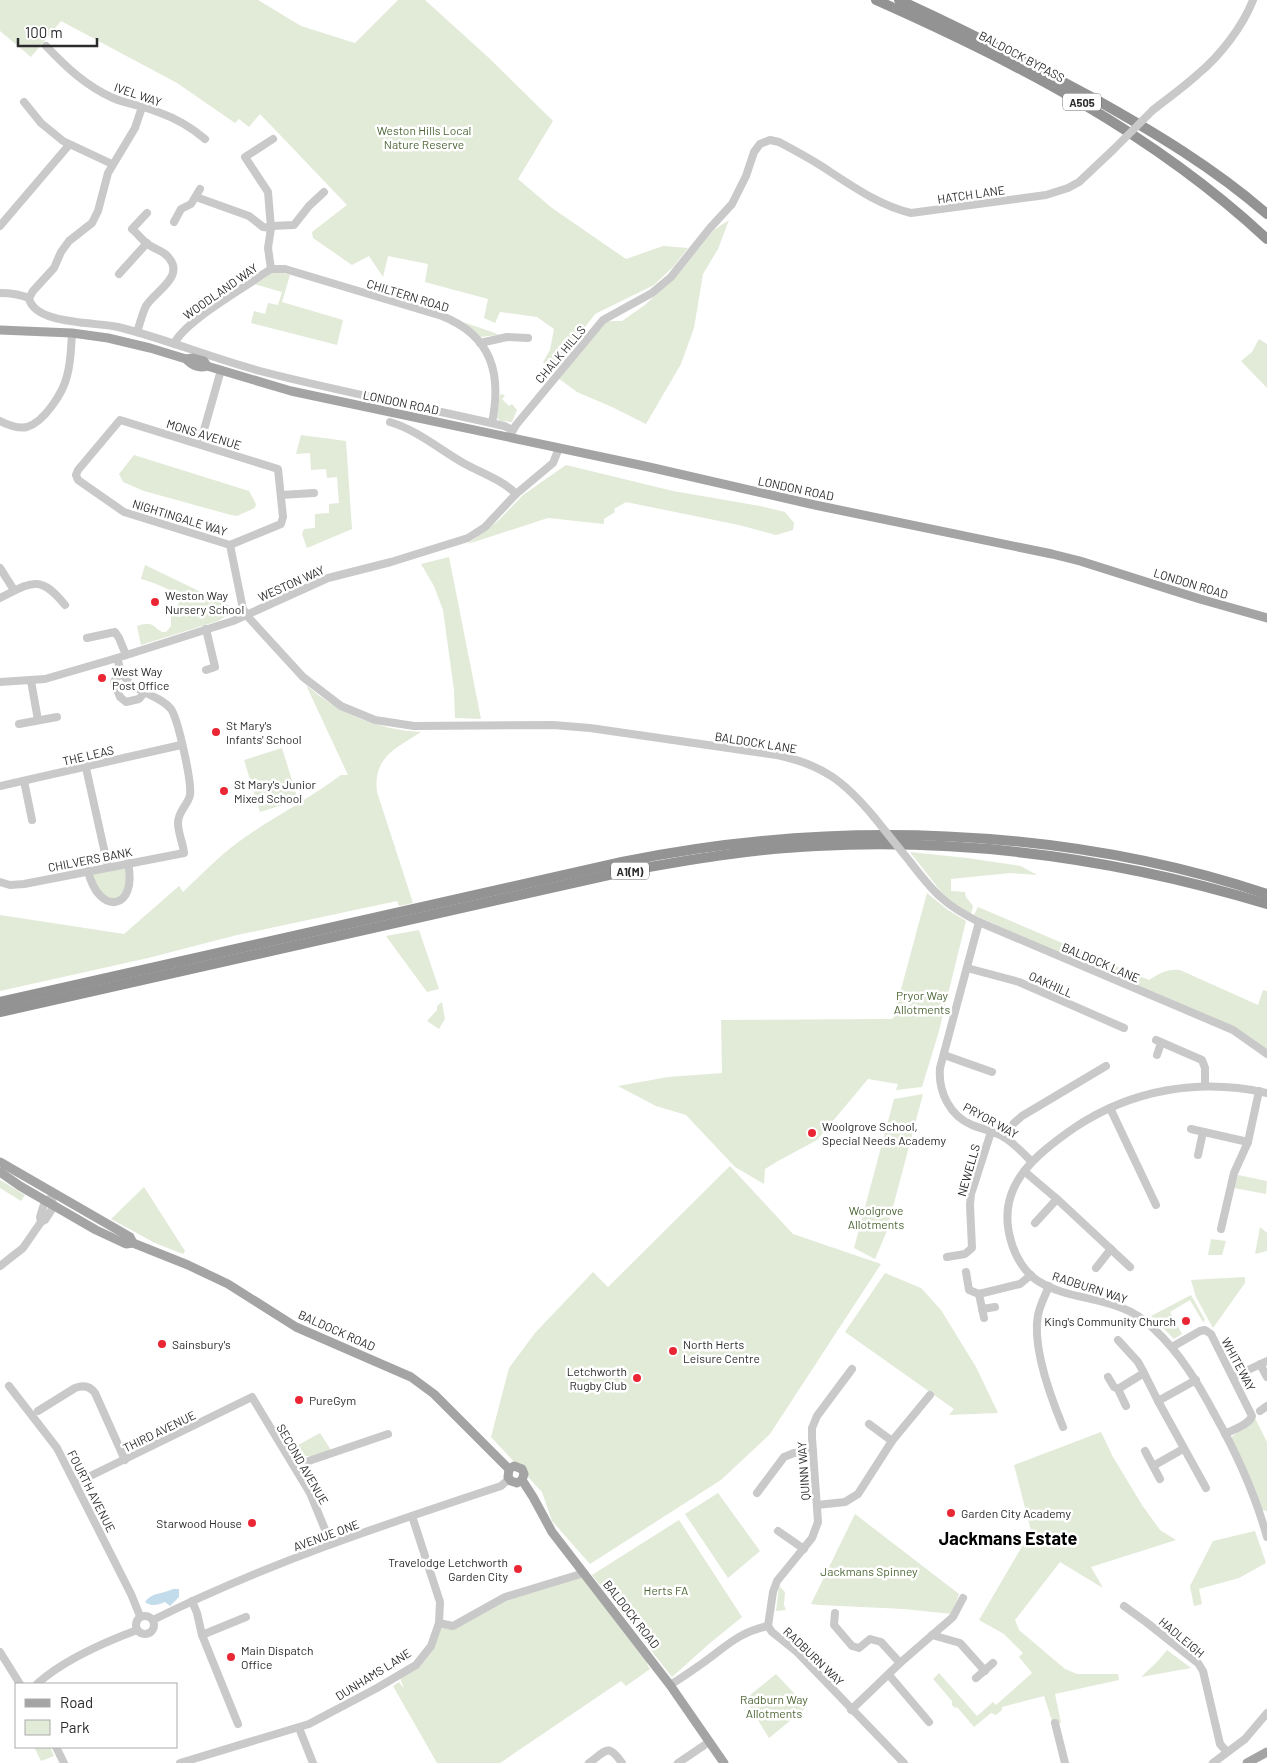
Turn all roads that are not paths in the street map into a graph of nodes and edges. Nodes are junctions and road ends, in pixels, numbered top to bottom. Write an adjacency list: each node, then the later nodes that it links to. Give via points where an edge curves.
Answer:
1 (876, 0): 17 (highway, BALDOCK BYPASS / A505, via 996,56 1112,120 1188,172)
2 (899, 0): 13 (highway, BALDOCK BYPASS / A505, via 1014,55 1113,109 1192,157)
3 (1253, 0): 19 (street, HATCH LANE, bridge, via 1244,21 1200,73 1153,110 1079,182 1046,195 911,213 894,210 779,142 770,140 760,144 754,152 732,204)
4 (46, 46): 6 (street, IVEL WAY, via 96,90)
5 (24, 102): 9 (street, via 41,123)
6 (142, 107): 7 (street, IVEL WAY, via 177,120); 10 (street, via 133,132)
7 (205, 139)
8 (273, 139): 16 (street, WOODLAND WAY, via 246,157 268,192)
9 (69, 145): 10 (street); 15 (street)
10 (112, 164): 23 (street, via 92,223 69,241 54,268)
11 (324, 192): 16 (street, via 294,225)
12 (148, 213): 18 (street, via 132,229)
13 (1267, 214)
14 (174, 222): 16 (street, via 179,211 189,206 198,193 223,208 249,216 263,227)
15 (0, 226)
16 (271, 227): 20 (street, WOODLAND WAY, via 268,248)
17 (1267, 239)
18 (147, 243): 21 (street); 26 (street, via 168,256 173,272 148,304)
19 (691, 253): 40 (street, CHALK HILLS, via 664,284 603,320)
20 (271, 269): 31 (street, CHILTERN ROAD, via 285,269 442,316 466,329); 32 (street, WOODLAND WAY, via 191,324)
21 (119, 274)
22 (0, 294): 23 (street)
23 (29, 298): 24 (street, LONDON ROAD, via 32,305 46,316)
24 (63, 320): 26 (street, LONDON ROAD, via 106,324); 27 (street)
25 (0, 330): 27 (main road, LONDON ROAD)
26 (137, 332): 30 (street, LONDON ROAD)
27 (61, 333): 28 (main road, LONDON ROAD)
28 (72, 334): 33 (main road, LONDON ROAD, via 108,338); 37 (street, via 67,378 54,404 27,427)
29 (528, 338): 31 (street, via 507,337)
30 (160, 340): 32 (street, LONDON ROAD); 33 (street)
31 (480, 343): 39 (street, CHILTERN ROAD, via 490,359 496,381 497,398)
32 (174, 344): 35 (street, LONDON ROAD)
33 (158, 350): 34 (main road, LONDON ROAD, via 202,368 207,366)
34 (221, 370): 36 (main road, LONDON ROAD); 41 (street)
35 (319, 385): 36 (street); 39 (street, LONDON ROAD)
36 (317, 396): 40 (main road, LONDON ROAD)
37 (0, 422)
38 (390, 422): 45 (street, via 420,434)
39 (492, 423): 40 (street, LONDON ROAD)
40 (511, 433): 42 (main road, LONDON ROAD)
41 (200, 444): 43 (street, MONS AVENUE, via 120,420); 46 (street, MONS AVENUE, via 275,468 279,473)
42 (559, 448): 45 (street, WESTON WAY, via 553,463); 53 (main road, LONDON ROAD, via 1052,554)
43 (76, 475): 47 (street, NIGHTINGALE WAY, via 78,480 124,512)
44 (314, 493): 46 (street)
45 (516, 494): 52 (street, WESTON WAY, via 485,526 468,538 328,578)
46 (281, 495): 47 (street, via 281,524)
47 (230, 545): 52 (street)
48 (0, 568): 49 (street)
49 (14, 590): 50 (street); 51 (street, via 30,584 42,585)
50 (0, 598)
51 (65, 605)
52 (247, 616): 54 (street, WESTON WAY); 77 (street, BALDOCK LANE, bridge, via 303,677 341,706 374,720 414,726 553,725 590,728 777,755 804,762 834,777 850,790 943,901)
53 (1267, 618)
54 (206, 629): 56 (street, WESTON WAY); 58 (street, via 214,667)
55 (87, 638): 56 (street, via 115,632)
56 (126, 655): 57 (street, WESTON WAY)
57 (117, 658): 59 (street); 60 (street, WESTON WAY)
58 (206, 670)
59 (122, 674): 62 (street); 62 (street, via 114,682 121,699 126,702 136,700)
60 (31, 681): 61 (street, WESTON WAY); 64 (street)
61 (0, 682)
62 (145, 692): 66 (street, via 170,709)
63 (57, 717): 64 (street)
64 (38, 720): 65 (street)
65 (19, 724)
66 (181, 745): 67 (street, THE LEAS); 71 (street, CHILVERS BANK, via 190,787 189,798 178,822 184,852)
67 (86, 768): 68 (street, THE LEAS); 72 (street)
68 (24, 781): 69 (street, THE LEAS); 70 (street)
69 (0, 786)
70 (32, 820)
71 (128, 863): 72 (street, CHILVERS BANK); 73 (street, via 130,882 125,896 118,902 110,902 100,896 92,887)
72 (108, 867): 73 (street, CHILVERS BANK)
73 (88, 871): 74 (street, CHILVERS BANK, via 18,884)
74 (0, 882)
75 (1267, 894): 79 (highway, A1(M), via 1145,862 1096,852 1013,842 901,835 781,839 714,846 630,861)
76 (1267, 904): 80 (highway, A1(M), via 1146,872 1019,852 906,844 816,846 681,861 622,872)
77 (979, 922): 78 (street, PRYOR WAY); 82 (street, BALDOCK LANE, via 1233,1030)
78 (966, 968): 81 (street, OAKHILL, via 1019,982); 83 (street, PRYOR WAY)
79 (0, 1002)
80 (0, 1012)
81 (1124, 1028)
82 (1267, 1054)
83 (944, 1055): 86 (street); 92 (street, PRYOR WAY, via 940,1080 949,1106 965,1122)
84 (1157, 1055): 87 (street, via 1158,1042 1202,1060)
85 (1106, 1066): 94 (street, via 1022,1116)
86 (992, 1072)
87 (1206, 1086): 88 (street, RADBURN WAY); 90 (street, RADBURN WAY, via 1141,1096)
88 (1258, 1091): 89 (street, RADBURN WAY); 95 (street)
89 (1267, 1093)
90 (1110, 1108): 97 (street, RADBURN WAY, via 1074,1128); 103 (street)
91 (1191, 1129): 93 (street)
92 (991, 1132): 94 (street, PRYOR WAY); 107 (street, NEWELLS, via 971,1194 972,1248 965,1254)
93 (1203, 1132): 95 (street); 96 (street)
94 (1004, 1137): 97 (street, PRYOR WAY)
95 (1248, 1142): 105 (street, via 1234,1173)
96 (1198, 1154)
97 (1032, 1161): 99 (street, RADBURN WAY)
98 (0, 1162): 102 (main road, BALDOCK ROAD)
99 (1024, 1170): 101 (street); 112 (street, RADBURN WAY, via 1010,1196 1007,1217 1014,1251)
100 (0, 1172): 102 (main road, BALDOCK ROAD)
101 (1057, 1199): 104 (street); 106 (street)
102 (51, 1200): 108 (street, via 45,1220 23,1248); 145 (main road, BALDOCK ROAD, via 96,1230 194,1268 228,1284 296,1327 412,1378 434,1394)
103 (1156, 1205)
104 (1035, 1223)
105 (1222, 1229)
106 (1111, 1249): 109 (street); 110 (street)
107 (947, 1257)
108 (0, 1266)
109 (1130, 1267)
110 (1096, 1268)
111 (966, 1272): 114 (street, via 969,1290)
112 (1031, 1275): 113 (street, RADBURN WAY); 114 (street, via 1020,1284)
113 (1050, 1286): 119 (street, RADBURN WAY, via 1122,1308 1148,1324); 135 (street, via 1040,1307 1037,1334 1050,1393)
114 (979, 1294): 116 (street)
115 (995, 1306): 116 (street)
116 (982, 1309): 117 (street)
117 (984, 1318)
118 (1118, 1340): 122 (street)
119 (1172, 1347): 124 (street, WHITEWAY, via 1200,1331 1208,1331); 126 (street, RADBURN WAY)
120 (1263, 1362): 124 (street); 125 (street)
121 (852, 1368): 140 (street, QUINN WAY, via 815,1420)
122 (1144, 1373): 128 (street); 131 (street)
123 (1108, 1377): 128 (street)
124 (1233, 1377): 137 (street, WHITEWAY, via 1252,1416)
125 (1267, 1377)
126 (1196, 1380): 131 (street); 137 (street, RADBURN WAY)
127 (9, 1386): 148 (street, FOURTH AVENUE, via 57,1448)
128 (1118, 1389): 132 (street)
129 (922, 1391): 138 (street, via 929,1396)
130 (252, 1397): 142 (street, THIRD AVENUE); 143 (street, SECOND AVENUE)
131 (1158, 1401): 139 (street)
132 (1126, 1406)
133 (38, 1411): 142 (street, via 75,1388 89,1387 95,1393)
134 (869, 1424): 138 (street)
135 (1064, 1427)
136 (388, 1434): 143 (street)
137 (1225, 1434): 153 (street, RADBURN WAY)
138 (892, 1441): 151 (street, via 856,1497 845,1502)
139 (1183, 1449): 144 (street); 149 (street)
140 (813, 1451): 150 (street, via 784,1457); 151 (street, QUINN WAY)
141 (1145, 1451): 144 (street)
142 (125, 1460): 148 (street, THIRD AVENUE)
143 (294, 1466): 156 (street, SECOND AVENUE, via 310,1493)
144 (1153, 1466): 147 (street)
145 (509, 1474): 146 (main road, via 514,1482); 146 (main road, via 514,1466 522,1469); 152 (street, AVENUE ONE, via 501,1486)
146 (522, 1480): 158 (main road, BALDOCK ROAD, via 552,1532)
147 (1160, 1480)
148 (76, 1483): 163 (street, FOURTH AVENUE)
149 (1206, 1488)
150 (757, 1494)
151 (817, 1505): 157 (street, QUINN WAY, via 816,1528)
152 (412, 1516): 156 (street, AVENUE ONE); 166 (street, DUNHAMS LANE, via 440,1602)
153 (1264, 1517): 155 (street, RADBURN WAY)
154 (778, 1531): 157 (street)
155 (1267, 1538)
156 (331, 1544): 160 (street, AVENUE ONE)
157 (804, 1549): 167 (street, QUINN WAY, via 777,1581)
158 (584, 1573): 166 (street, via 505,1597 453,1626); 179 (main road, BALDOCK ROAD)
159 (963, 1598): 169 (street, via 953,1617)
160 (192, 1601): 165 (street, AVENUE ONE); 170 (street)
161 (1124, 1606): 188 (street, HADLEIGH, via 1198,1663 1220,1744)
162 (834, 1613): 172 (street, via 834,1625 852,1646 859,1648 870,1639 878,1640)
163 (140, 1616): 165 (street); 168 (street, via 135,1622)
164 (246, 1617): 170 (street)
165 (153, 1620): 168 (street, via 154,1628 149,1633 142,1634)
166 (439, 1623): 185 (street, DUNHAMS LANE, via 432,1646 416,1665)
167 (768, 1626): 179 (street, RADBURN WAY, via 734,1639); 180 (street, RADBURN WAY)
168 (136, 1630): 178 (street, via 62,1666)
169 (932, 1635): 172 (street); 174 (street, via 960,1644)
170 (202, 1636): 184 (street)
171 (0, 1652): 177 (street)
172 (900, 1663): 175 (street)
173 (993, 1663): 174 (street)
174 (985, 1671): 176 (street)
175 (889, 1675): 180 (street); 182 (street)
176 (976, 1678)
177 (19, 1683)
178 (38, 1683)
179 (670, 1686): 186 (main road, BALDOCK ROAD)
180 (851, 1710): 197 (street, RADBURN WAY)
181 (1267, 1713): 188 (street, via 1245,1739)
182 (930, 1722)
183 (1055, 1723): 198 (street)
184 (238, 1724)
185 (298, 1728): 191 (street, DUNHAMS LANE); 192 (street)
186 (709, 1742): 195 (street); 196 (main road, BALDOCK ROAD)
187 (56, 1748): 190 (street)
188 (1228, 1752): 199 (street)
189 (1267, 1752): 200 (main road)
190 (64, 1763)
191 (180, 1763)
192 (313, 1763)
193 (589, 1763): 194 (street, via 609,1750 614,1751)
194 (622, 1763)
195 (678, 1763)
196 (724, 1763)
197 (904, 1763)
198 (1065, 1763)
199 (1213, 1763)
200 (1248, 1763)

